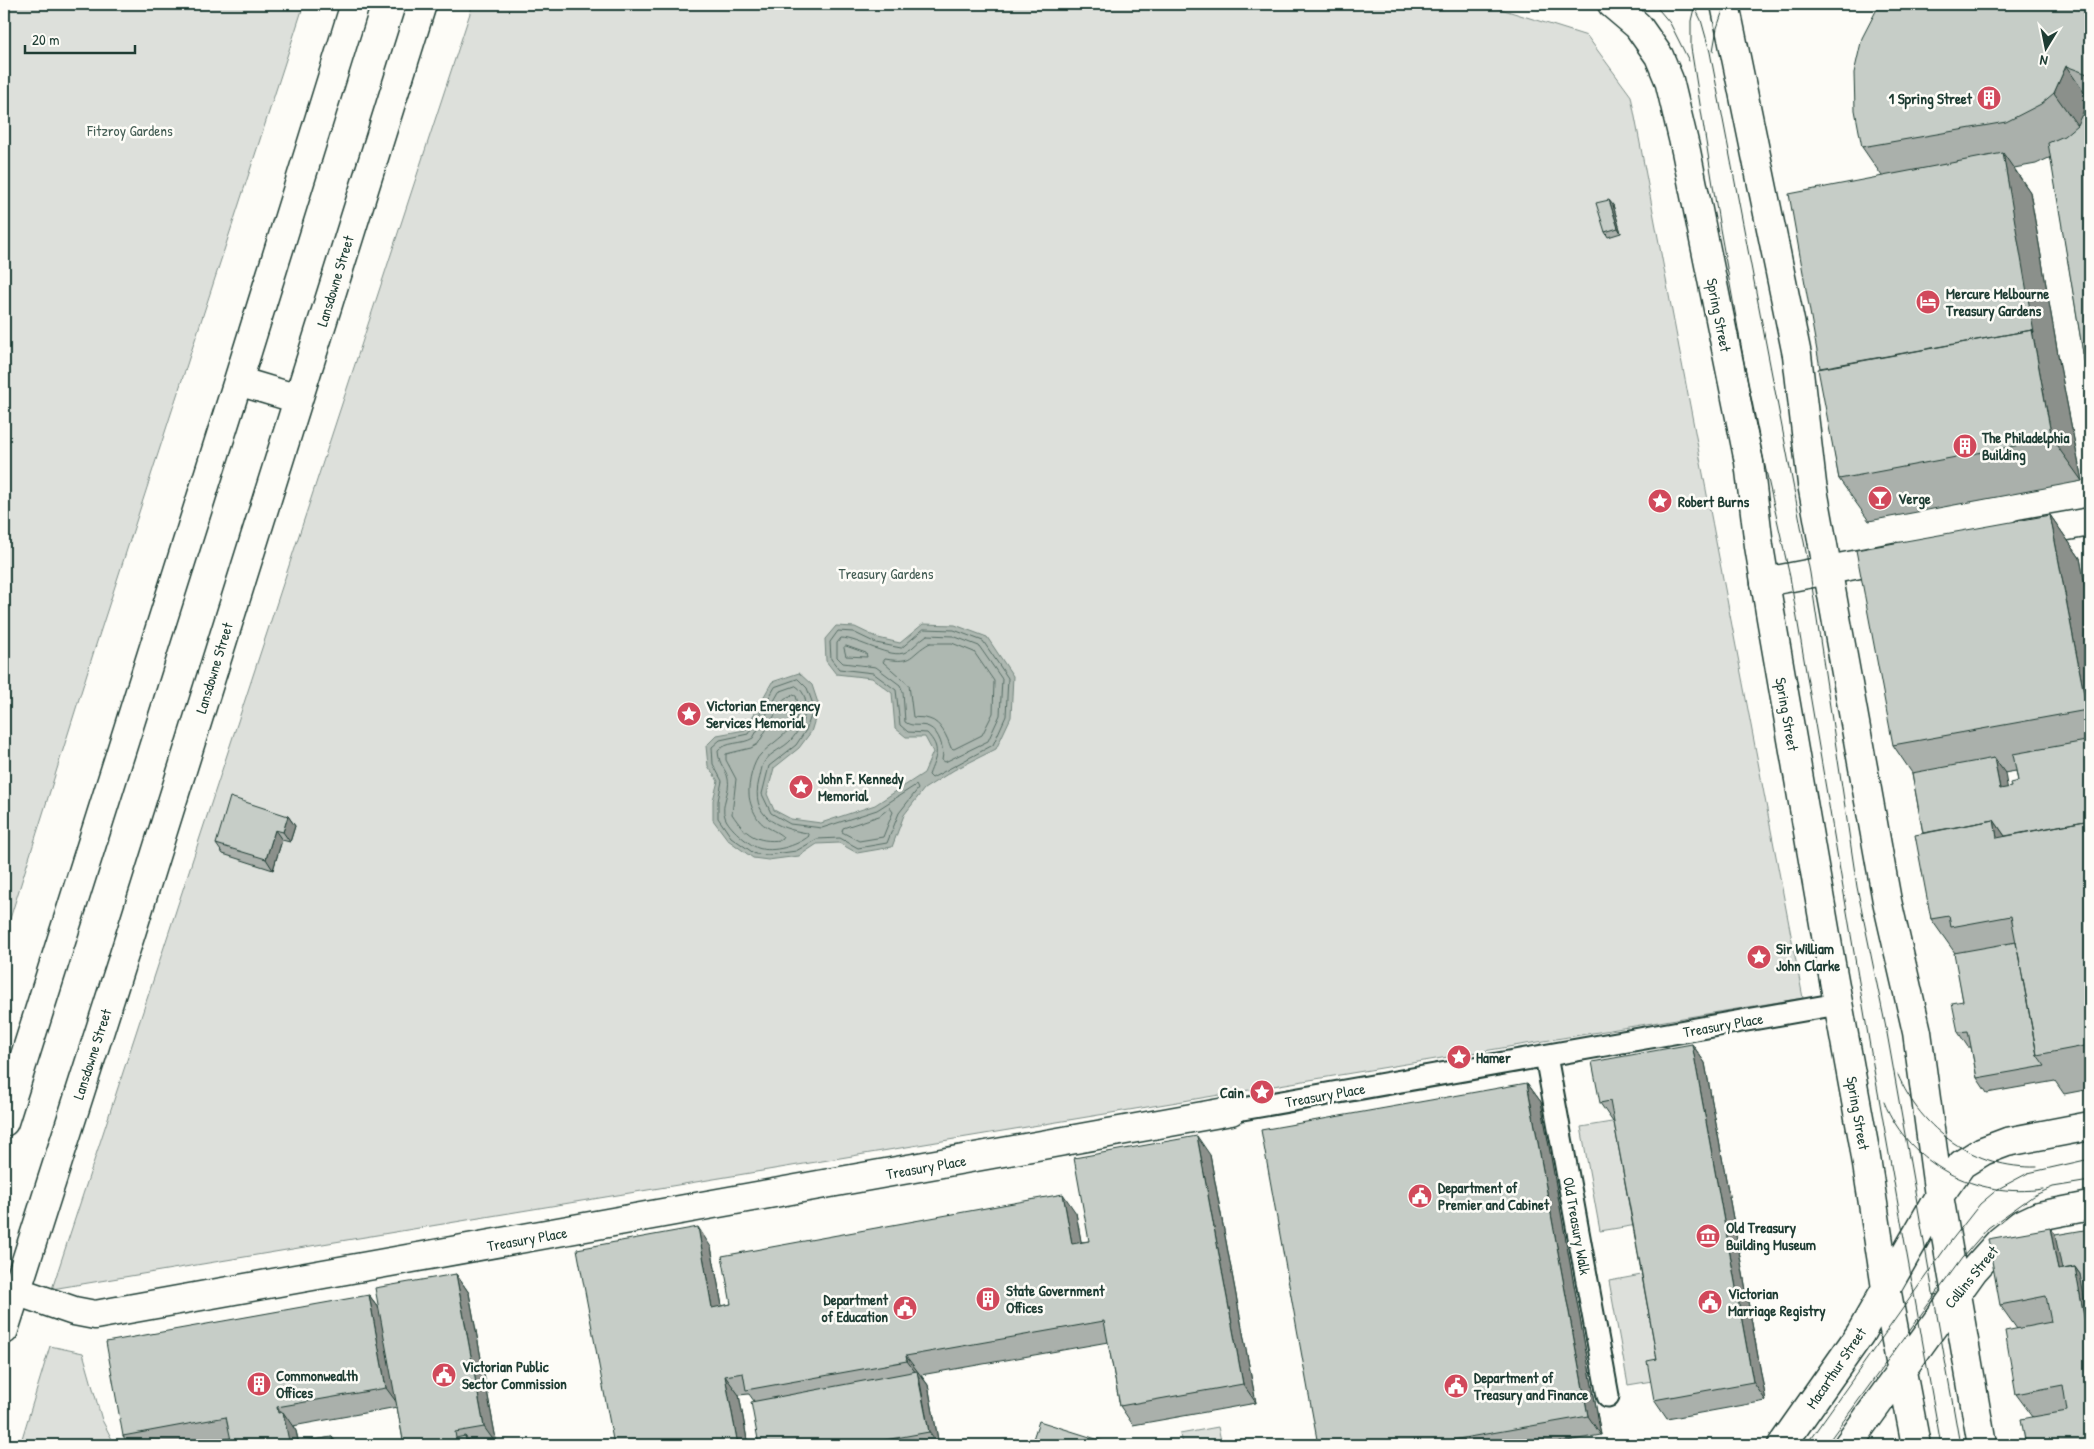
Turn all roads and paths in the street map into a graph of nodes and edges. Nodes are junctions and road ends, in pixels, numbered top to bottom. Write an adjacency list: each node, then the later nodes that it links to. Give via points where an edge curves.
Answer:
1 (355, 4): 5 (street)
2 (422, 4): 6 (street, Lansdowne Street)
3 (1612, 4): 11 (street, Spring Street, via 1638,26 1651,43 1669,80 1749,462)
4 (1725, 4): 10 (street, via 1797,355 1812,484)
5 (238, 381): 6 (street); 16 (street)
6 (298, 399): 22 (street, Lansdowne Street)
7 (2090, 522): 8 (street)
8 (2002, 538)
9 (1924, 552): 10 (street)
10 (1828, 570): 11 (street); 15 (street, via 1887,901 1917,1032)
11 (1764, 582): 12 (street, Spring Street)
12 (1838, 1004): 13 (street, Treasury Place); 21 (street, Spring Street)
13 (1546, 1056): 14 (street, Treasury Place); 26 (street, Old Treasury Walk)
14 (1231, 1111): 22 (street, Treasury Place, via 95,1315)
15 (1929, 1116): 18 (street, via 1936,1132 1954,1144 1982,1144); 19 (street)
16 (4, 1122)
17 (2090, 1126): 18 (street)
18 (2035, 1136): 19 (street, via 2007,1142 1970,1158)
19 (1939, 1196): 21 (street); 23 (street)
20 (2090, 1206): 23 (street, Collins Street, via 2039,1216 2020,1225 1989,1251)
21 (1886, 1288): 25 (street, Spring Street); 27 (street, Macarthur Street, via 1860,1334)
22 (16, 1292): 24 (street, Lansdowne Street)
23 (1956, 1294): 25 (street, Collins Street); 30 (street)
24 (4, 1330)
25 (1902, 1369): 28 (street); 29 (street, Spring Street)
26 (1608, 1396)
27 (1782, 1445)
28 (1848, 1445)
29 (1916, 1445)
30 (1982, 1445)

